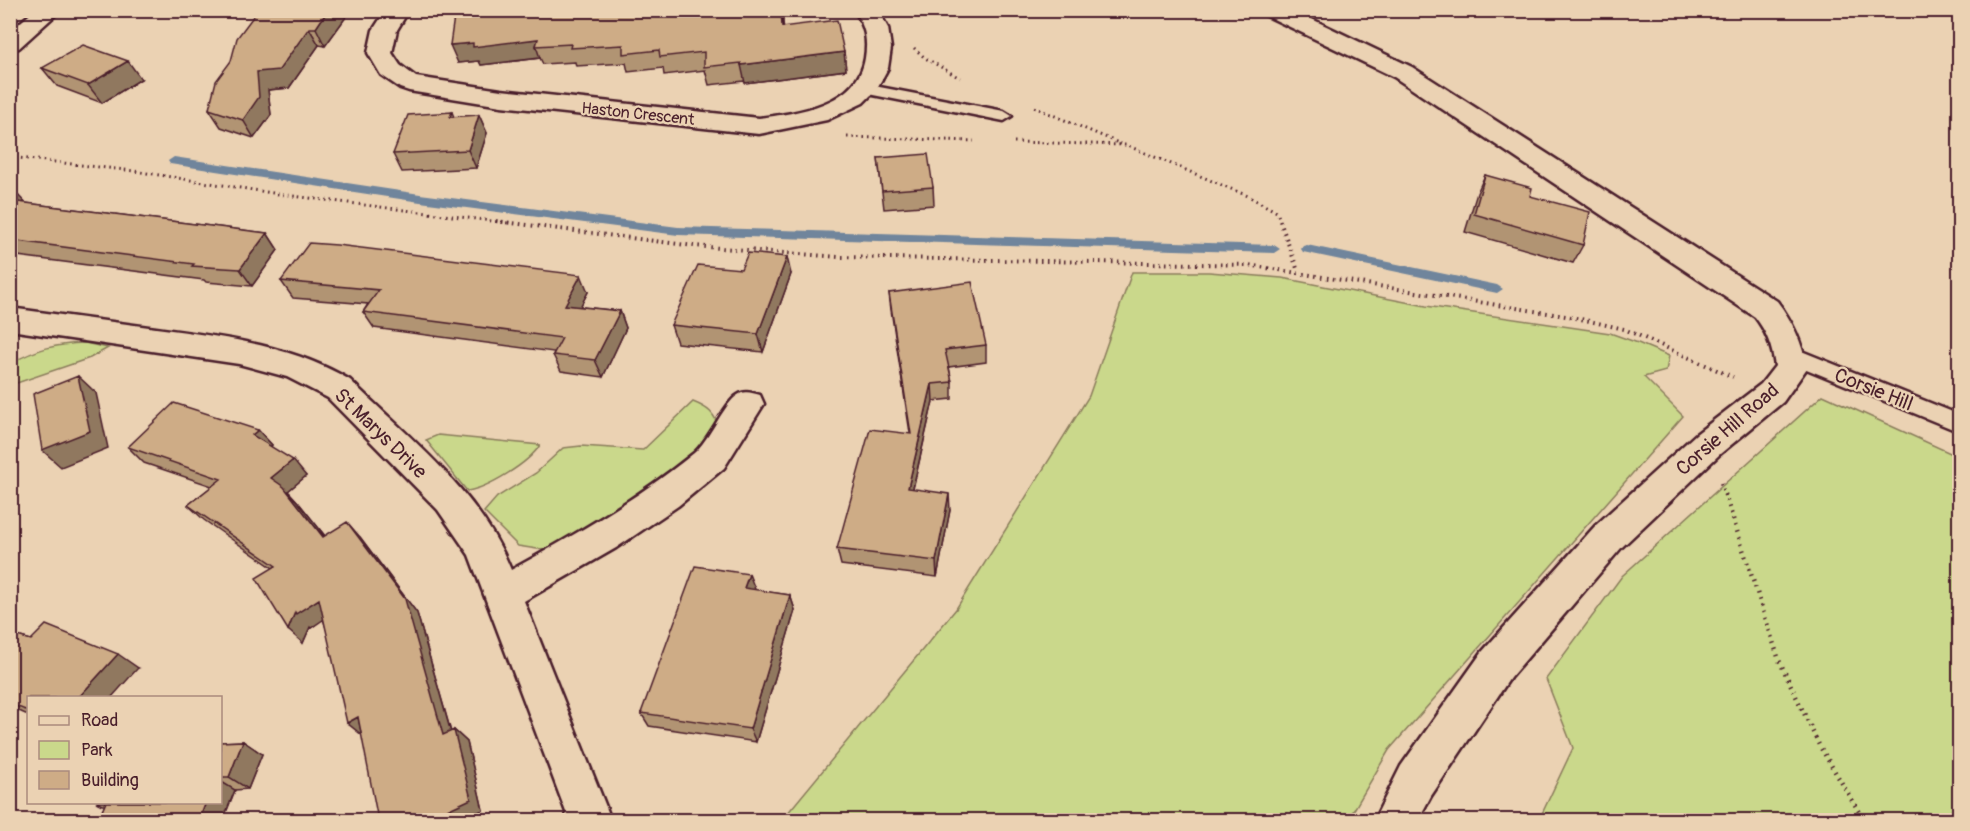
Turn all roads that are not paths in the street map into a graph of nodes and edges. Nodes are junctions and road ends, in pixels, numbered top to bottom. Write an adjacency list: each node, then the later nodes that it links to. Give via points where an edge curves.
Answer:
1 (50, 10): 5 (street)
2 (398, 10): 6 (street, Haston Crescent, via 385,30 380,53 390,70 409,83 444,90 759,126 815,117)
3 (865, 10): 6 (street, Haston Crescent, via 875,22 879,59)
4 (1273, 10): 9 (street, via 1403,72 1766,309 1782,327)
5 (10, 43)
6 (864, 88): 7 (lane)
7 (1004, 116)
8 (15, 325): 12 (street, St Marys Drive, via 224,349 289,364 326,380 450,500 484,548)
9 (1789, 354): 11 (lane, Corsie Hill); 14 (street, Corsie Hill Road, via 1791,368 1772,393 1708,444 1609,536 1496,665 1416,782)
10 (748, 404): 12 (street, via 711,458 666,496)
11 (1959, 424)
12 (501, 595): 13 (street, St Marys Drive)
13 (588, 820)
14 (1395, 820)

